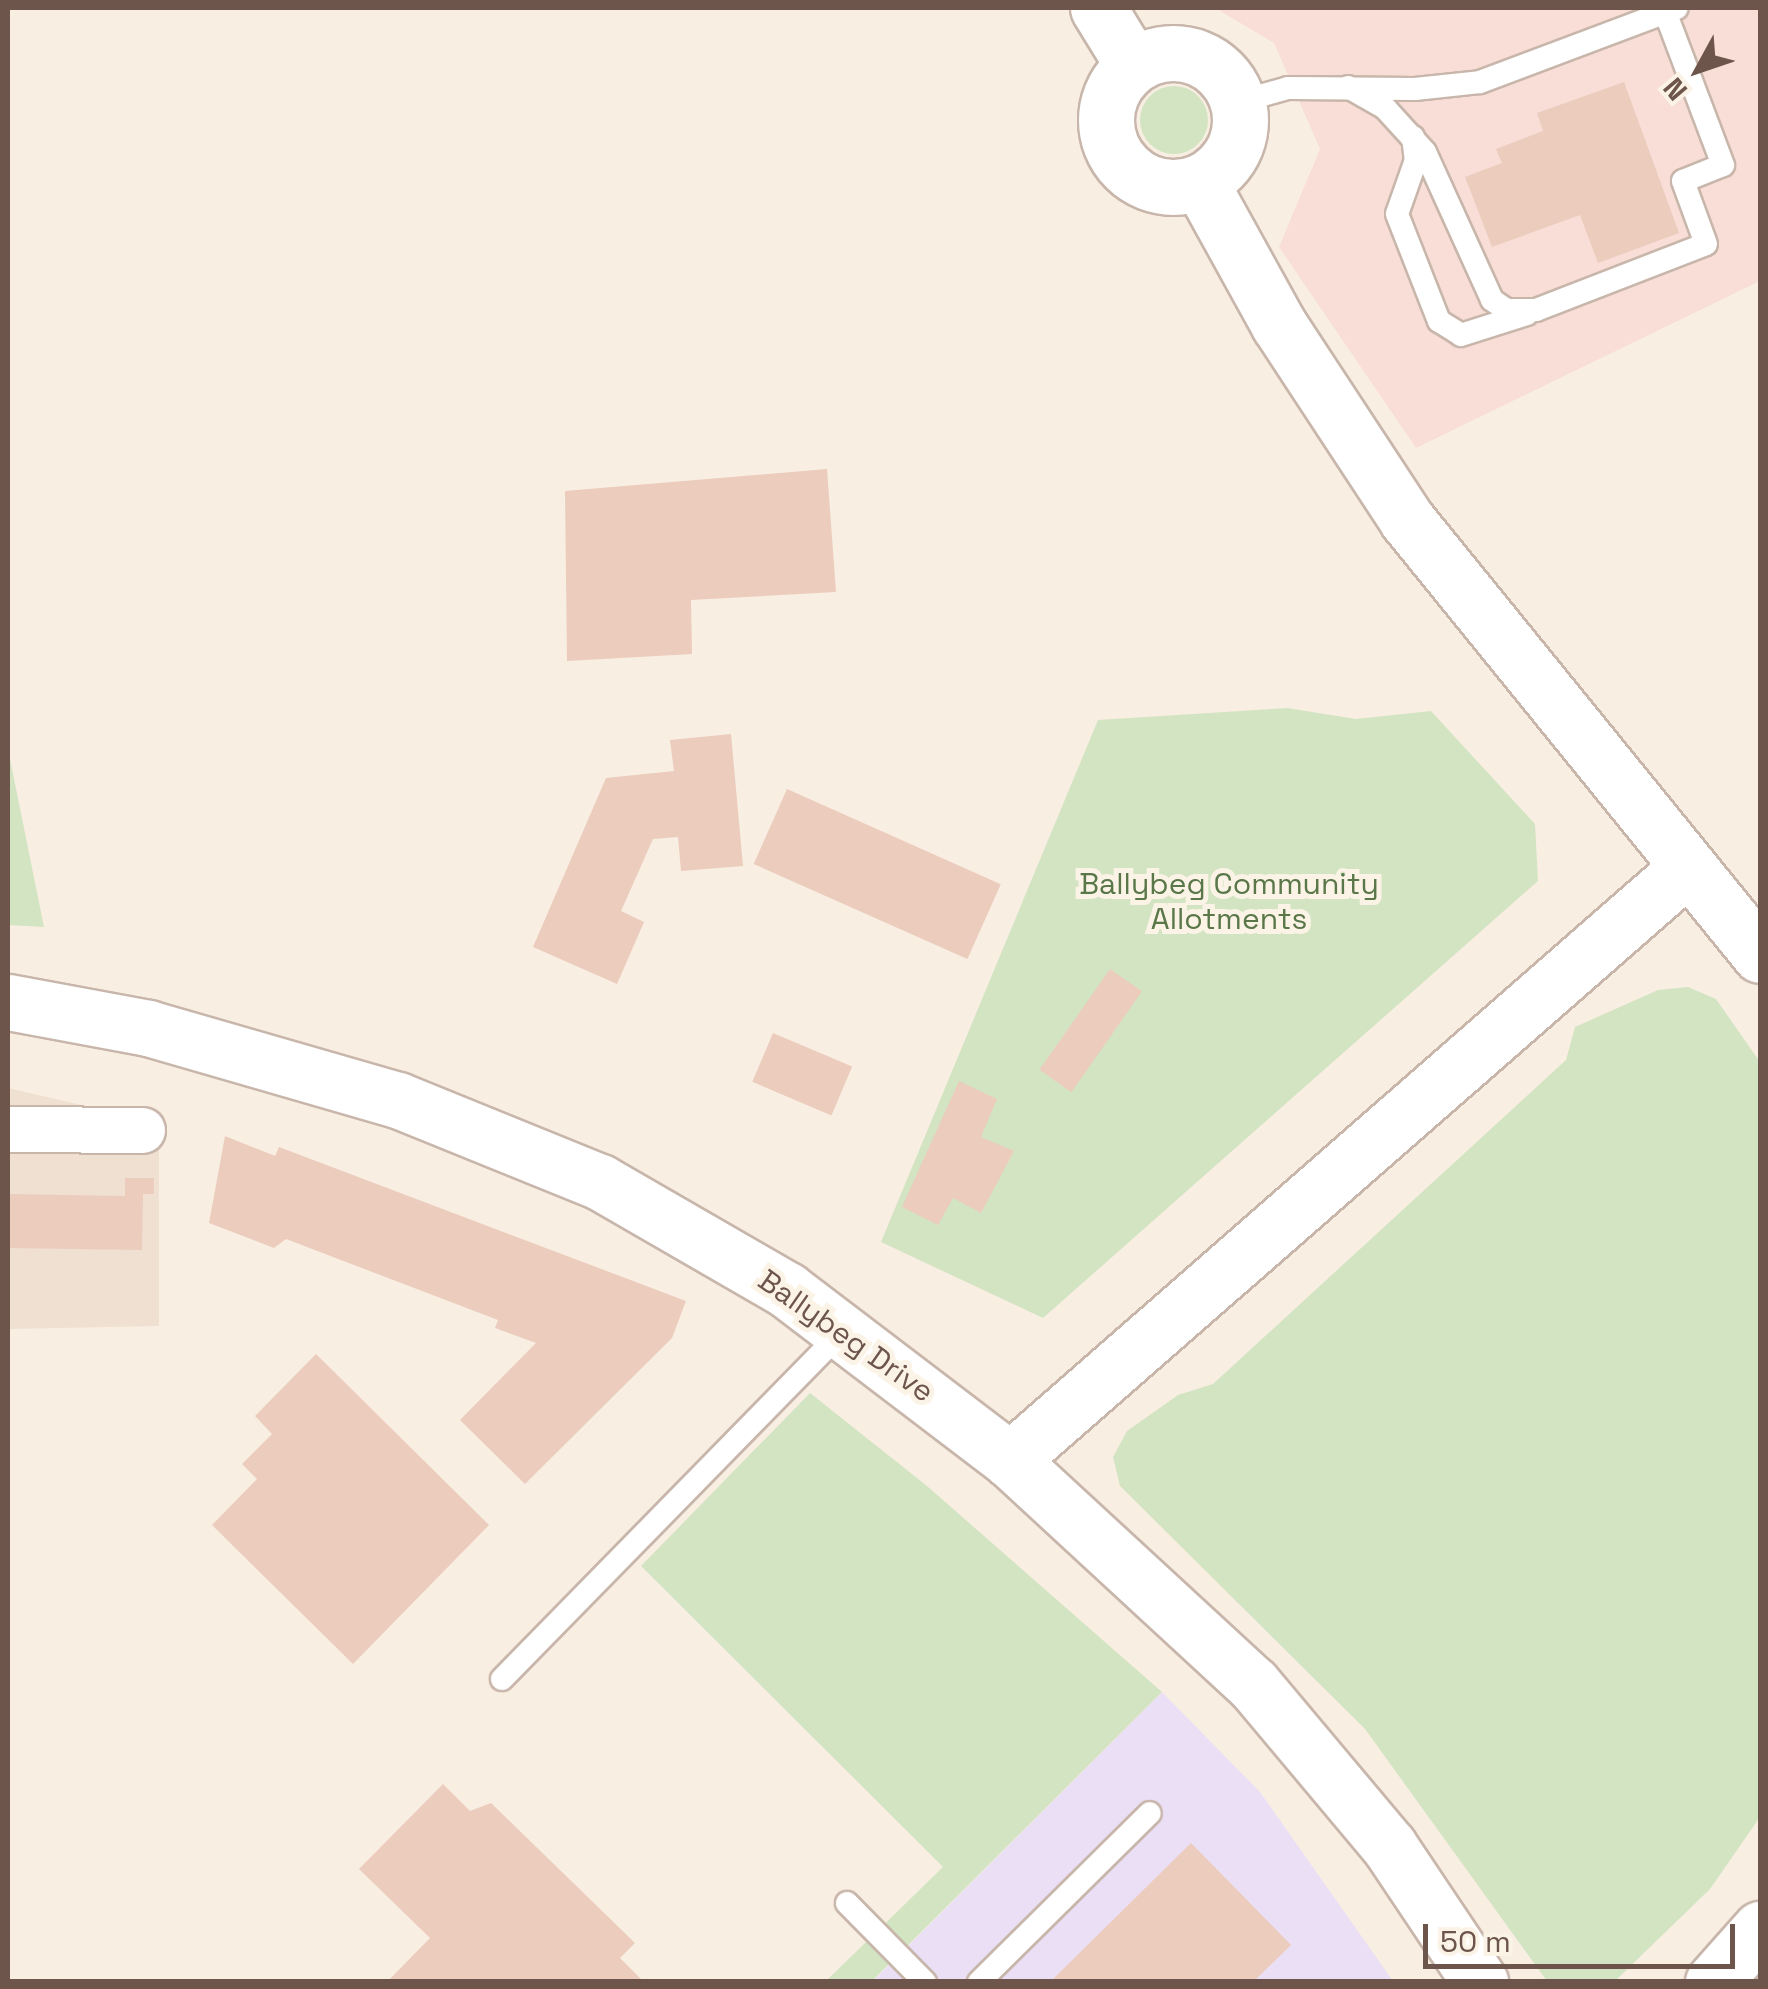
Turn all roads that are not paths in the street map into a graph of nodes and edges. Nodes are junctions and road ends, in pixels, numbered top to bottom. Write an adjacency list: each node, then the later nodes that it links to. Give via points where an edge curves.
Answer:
1 (1098, 8): 3 (street)
2 (1671, 11): 4 (lane, via 1480,82); 8 (lane, via 1723,165 1683,181 1706,244)
3 (1133, 65): 5 (street, via 1163,54 1194,56 1214,66); 7 (street, via 1108,100 1109,144 1136,178 1157,186)
4 (1348, 87): 5 (lane, via 1288,88); 6 (lane)
5 (1238, 102): 7 (street, via 1238,140 1216,172)
6 (1408, 130): 8 (lane, via 1436,172 1486,293 1508,310); 8 (lane, via 1417,154 1398,214 1440,321 1455,334 1468,334)
7 (1200, 182): 9 (street, via 1278,325 1390,495)
8 (1549, 305)
9 (1688, 867): 10 (street); 15 (street)
10 (1760, 956)
11 (8, 1002): 14 (street, Ballybeg Drive, via 269,1060 519,1146 647,1208)
12 (8, 1128): 13 (street)
13 (142, 1130)
14 (844, 1330): 15 (street, Ballybeg Drive); 16 (lane)
15 (1010, 1460): 22 (street, Ballybeg Drive, via 1204,1636 1300,1734 1388,1846)
16 (502, 1678)
17 (1150, 1813): 21 (lane)
18 (846, 1903): 20 (lane)
19 (1760, 1929): 23 (street)
20 (925, 1982)
21 (979, 1982)
22 (1480, 1982)
23 (1713, 1982)

